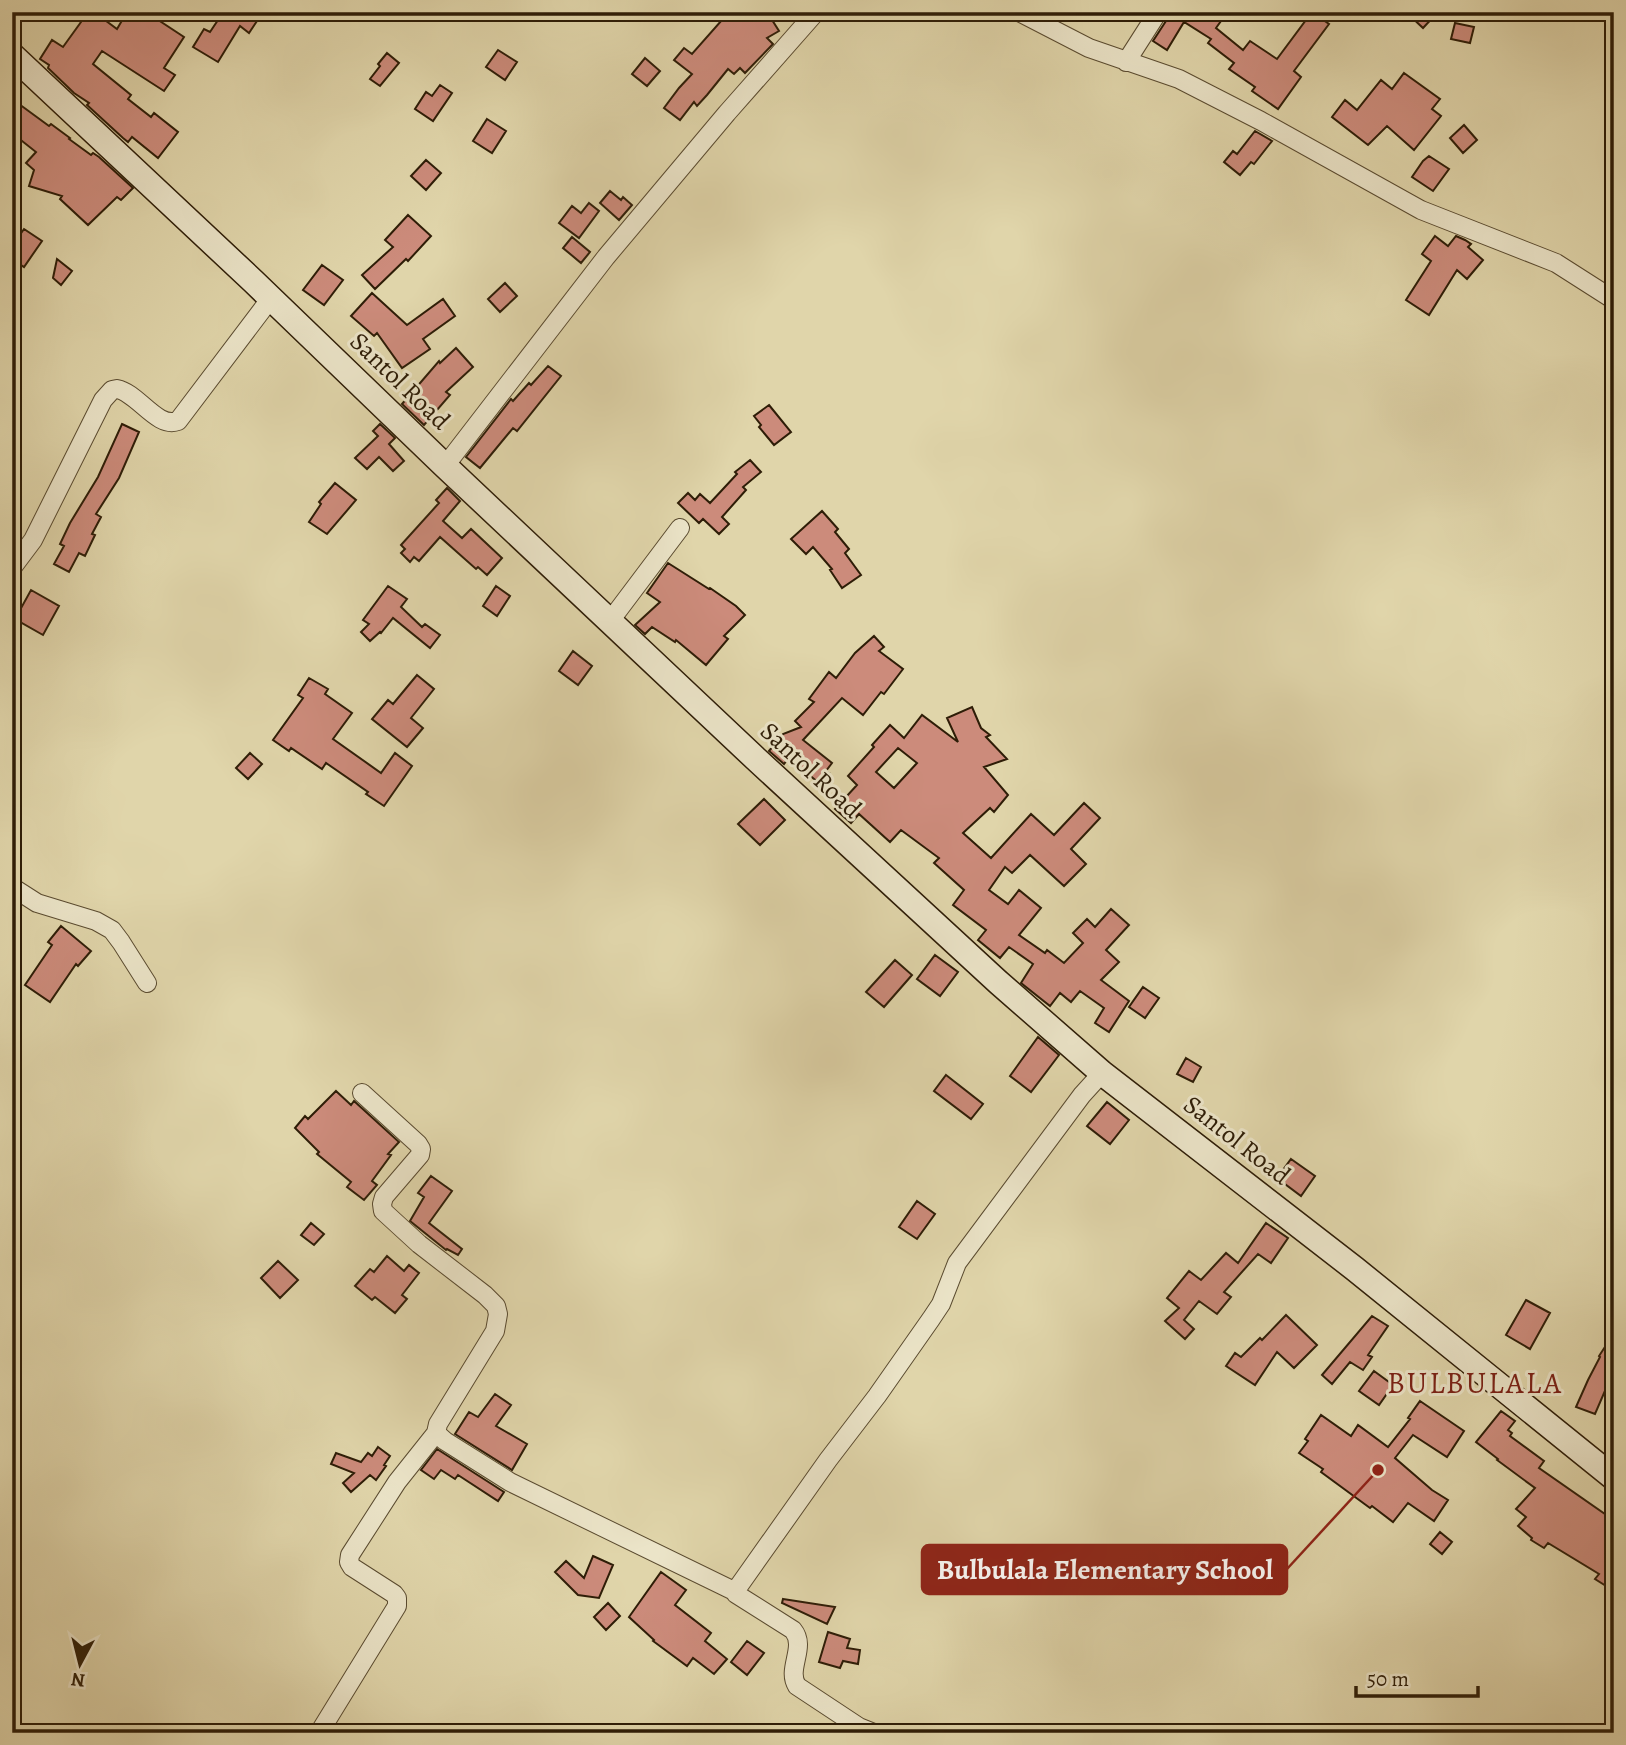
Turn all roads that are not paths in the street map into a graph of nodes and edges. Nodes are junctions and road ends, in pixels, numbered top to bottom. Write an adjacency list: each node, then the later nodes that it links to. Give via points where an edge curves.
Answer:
1 (816, 12): 8 (street, via 606,257)
2 (1019, 12): 5 (street)
3 (1158, 12): 5 (street)
4 (12, 55): 6 (main road, Santol Road)
5 (1126, 62): 7 (street, via 1180,79 1421,210 1556,263)
6 (271, 298): 8 (main road, Santol Road); 10 (street, via 178,421 165,422 127,392 117,389 108,393 33,540)
7 (1614, 300)
8 (445, 466): 11 (main road, Santol Road)
9 (680, 528): 11 (street)
10 (12, 568)
11 (610, 621): 14 (main road, Santol Road)
12 (12, 887): 13 (street, via 37,903 112,930)
13 (148, 983)
14 (1102, 1073): 17 (main road, Santol Road); 18 (street, via 957,1264 931,1319)
15 (362, 1093): 16 (street, via 421,1149 384,1197 383,1211 485,1295 498,1314 495,1332)
16 (436, 1433): 18 (street, via 510,1482); 20 (street, via 397,1482 350,1555 352,1567 394,1594 397,1606)
17 (1614, 1478)
18 (736, 1592): 19 (street, via 797,1634 793,1677 797,1686)
19 (863, 1731)
20 (319, 1733)

